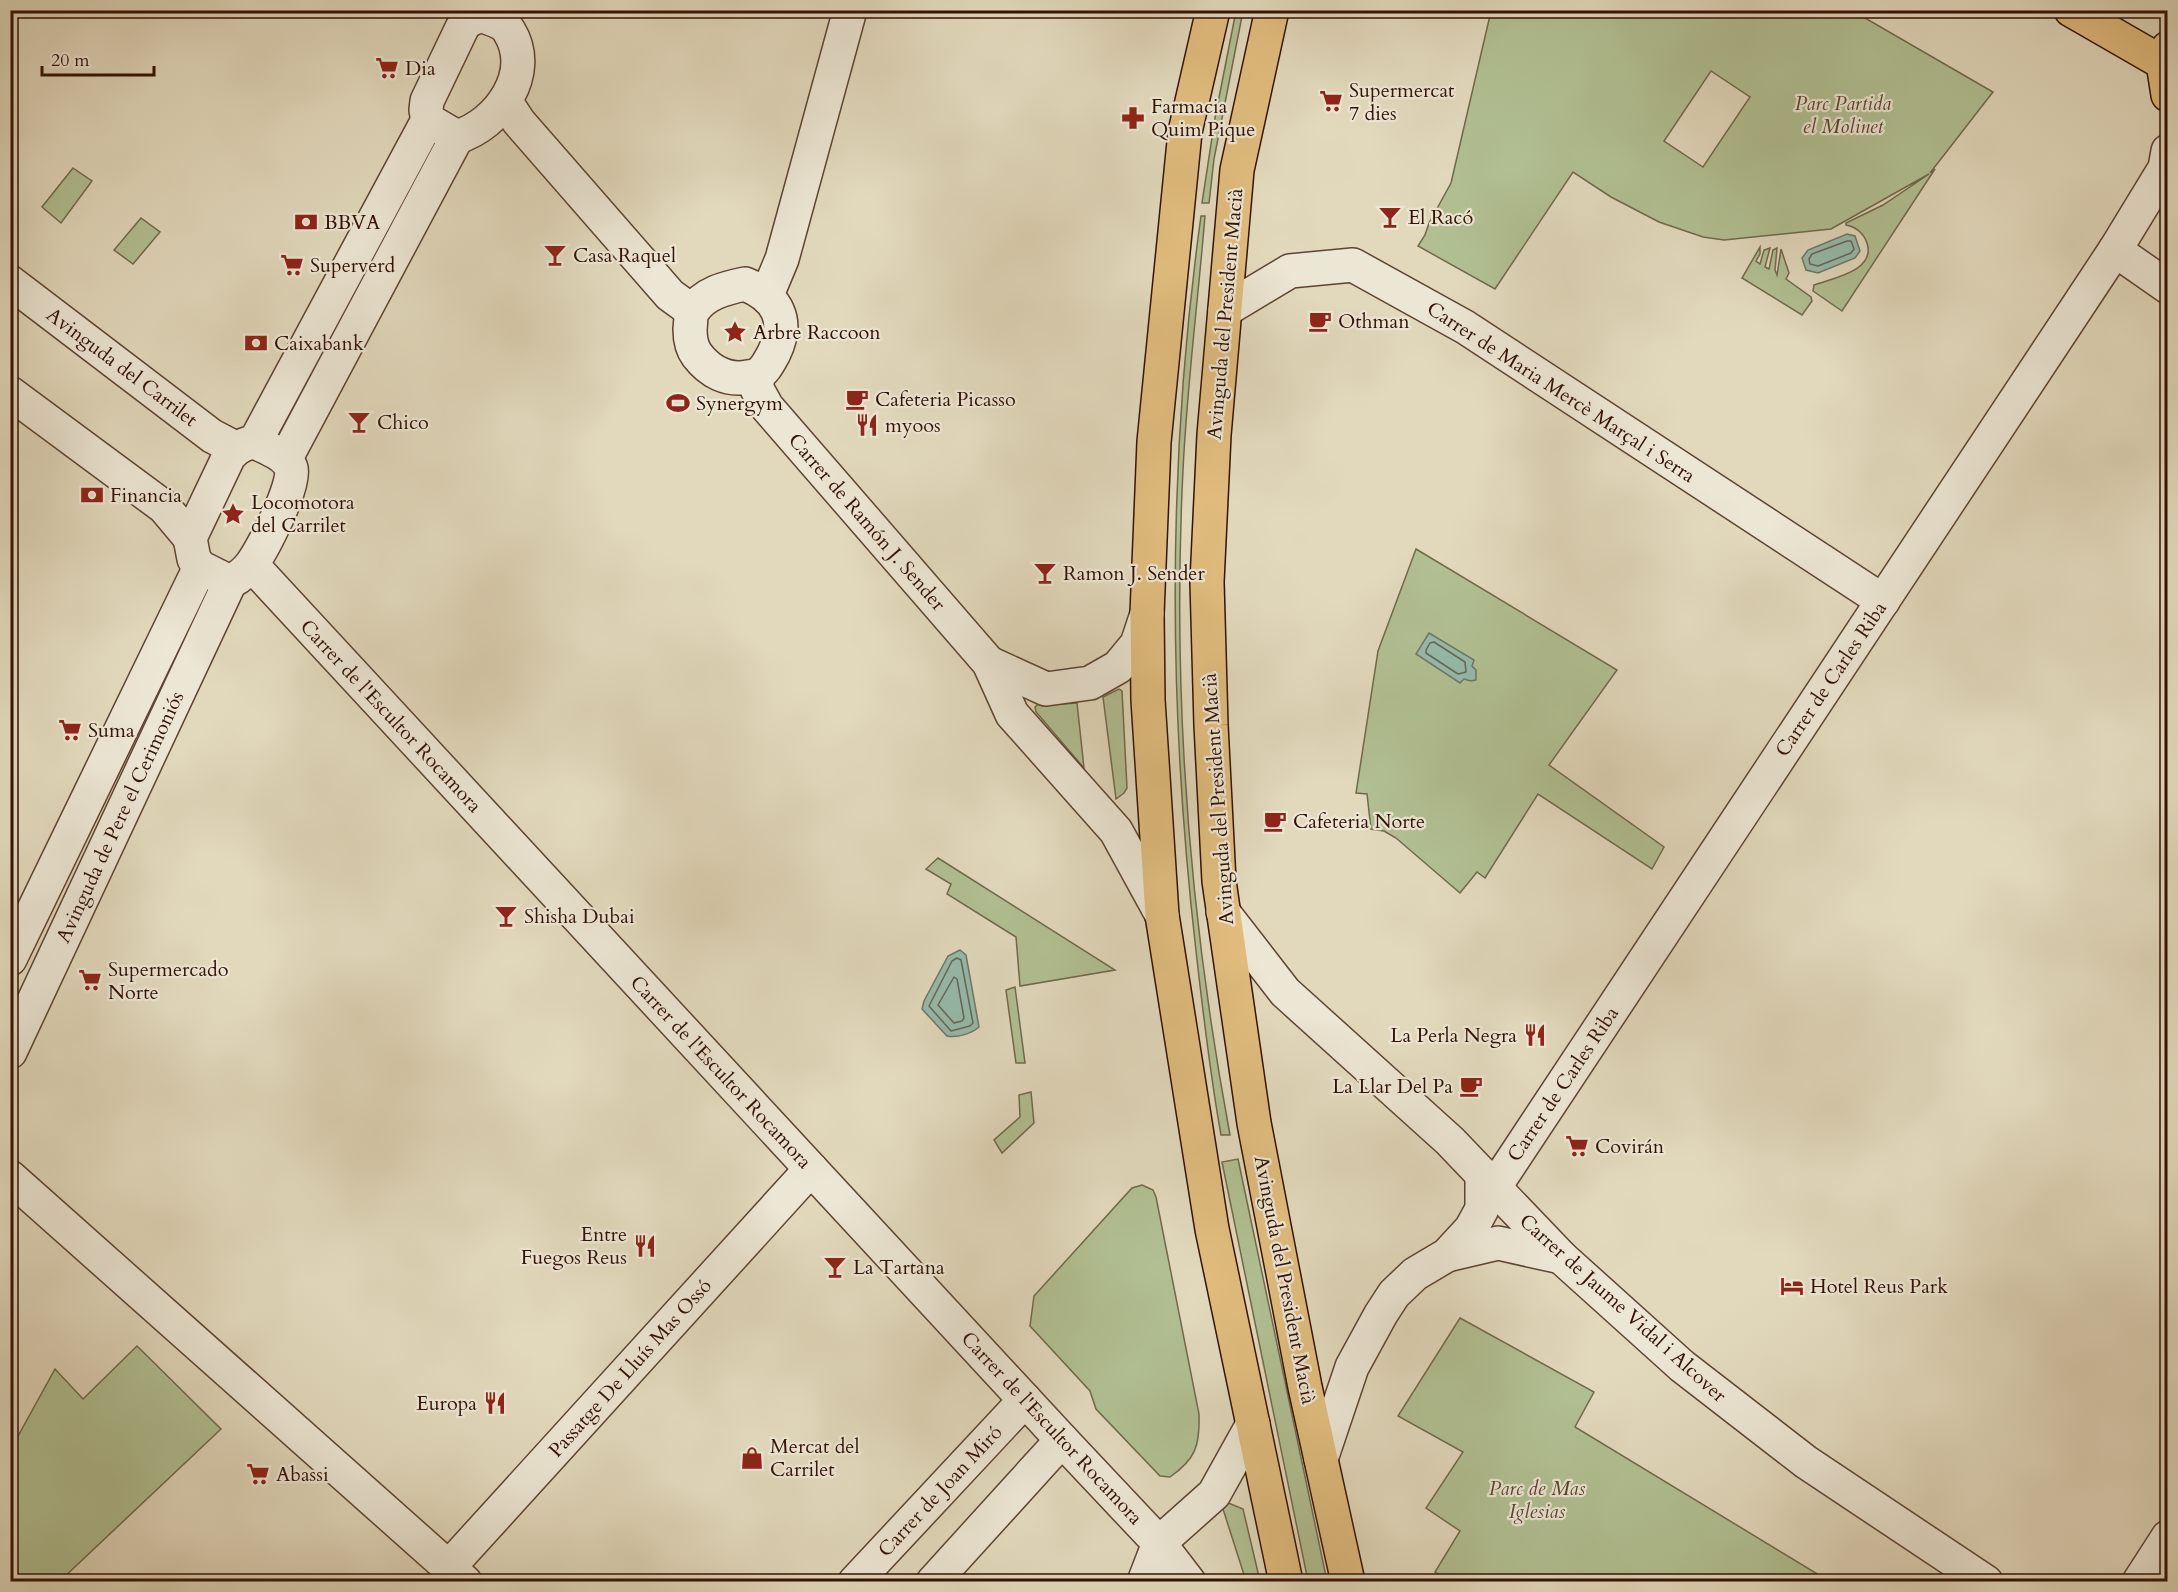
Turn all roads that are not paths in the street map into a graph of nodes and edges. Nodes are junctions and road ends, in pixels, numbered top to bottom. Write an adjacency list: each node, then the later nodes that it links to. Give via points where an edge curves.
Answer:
1 (850, 10): 15 (street, via 782,259)
2 (1213, 10): 25 (main road, via 1185,132 1154,442)
3 (1272, 10): 16 (main road, Avinguda del President Macià, via 1237,170)
4 (2071, 10): 7 (main road)
5 (465, 16): 6 (street, via 481,15 502,24); 9 (street, via 427,101)
6 (510, 20): 8 (street, via 517,63)
7 (2166, 69)
8 (505, 101): 10 (street, via 480,128); 17 (street, via 670,295)
9 (428, 120): 10 (street); 20 (street)
10 (457, 137): 21 (street)
11 (2167, 162): 12 (street, Carrer de Carles Riba)
12 (2115, 250): 14 (street); 24 (street, Carrer de Carles Riba)
13 (10, 282): 20 (street, Avinguda del Carrilet, via 212,436)
14 (2168, 287)
15 (767, 295): 17 (street, via 745,284 729,287 712,293); 18 (street, via 780,317 780,332 769,362)
16 (1225, 310): 24 (street, Carrer de Maria Mercè Marçal i Serra, via 1290,271 1353,265 1465,327); 27 (main road, Avinguda del President Macià, via 1207,582 1211,736)
17 (692, 311): 18 (street, via 690,339 705,366 718,375 739,379)
18 (757, 375): 26 (street, Carrer de Ramón J. Sender, via 757,389 767,407)
19 (10, 393): 22 (street, via 164,507)
20 (245, 445): 21 (street, Avinguda del Carrilet); 22 (street, via 229,456 222,469)
21 (286, 458): 23 (street, Avinguda de Pere el Cerimoniós, via 293,470 288,495)
22 (195, 553): 23 (street); 29 (street)
23 (241, 573): 30 (street, Avinguda de Pere el Cerimoniós); 31 (street, Carrer de l'Escultor Rocamora)
24 (1883, 601): 33 (street, Carrer de Carles Riba)
25 (1147, 614): 26 (street, Carrer de Ramón J. Sender, via 1137,644 1118,667 1090,683 1046,689); 28 (main road, via 1148,700)
26 (990, 663): 28 (street, Carrer de Ramón J. Sender, via 1012,714 1116,831)
27 (1223, 912): 33 (street, Carrer de Jaume Vidal i Alcover, via 1285,992 1383,1079); 39 (main road, Avinguda del President Macià, via 1254,1123)
28 (1162, 915): 37 (main road, via 1212,1229)
29 (10, 959)
30 (10, 1052)
31 (811, 1169): 36 (street, Carrer de l'Escultor Rocamora); 44 (street, Passatge De Lluís Mas Ossó)
32 (10, 1177): 44 (street)
33 (1488, 1181): 34 (street, via 1482,1209 1471,1229); 35 (street, Carrer de Jaume Vidal i Alcover)
34 (1447, 1255): 35 (street, via 1498,1244); 39 (street, via 1415,1274 1394,1294 1381,1314 1352,1367)
35 (1562, 1257): 51 (street, Carrer de Jaume Vidal i Alcover, via 1737,1411 1806,1462)
36 (1025, 1400): 38 (street, Carrer de l'Escultor Rocamora); 45 (street, Carrer de Joan Miró)
37 (1253, 1424): 40 (street); 49 (main road)
38 (1062, 1440): 41 (street, Carrer de l'Escultor Rocamora); 46 (street)
39 (1321, 1459): 50 (main road, Avinguda del President Macià)
40 (1214, 1494): 41 (street, via 1162,1509); 43 (street)
41 (1114, 1495): 43 (street, Carrer de l'Escultor Rocamora)
42 (2168, 1537): 52 (street)
43 (1159, 1543): 47 (street); 48 (street, Carrer de l'Escultor Rocamora)
44 (457, 1574)
45 (855, 1581)
46 (933, 1581)
47 (1144, 1581)
48 (1189, 1581)
49 (1286, 1581)
50 (1347, 1581)
51 (1986, 1581)
52 (2139, 1581)

